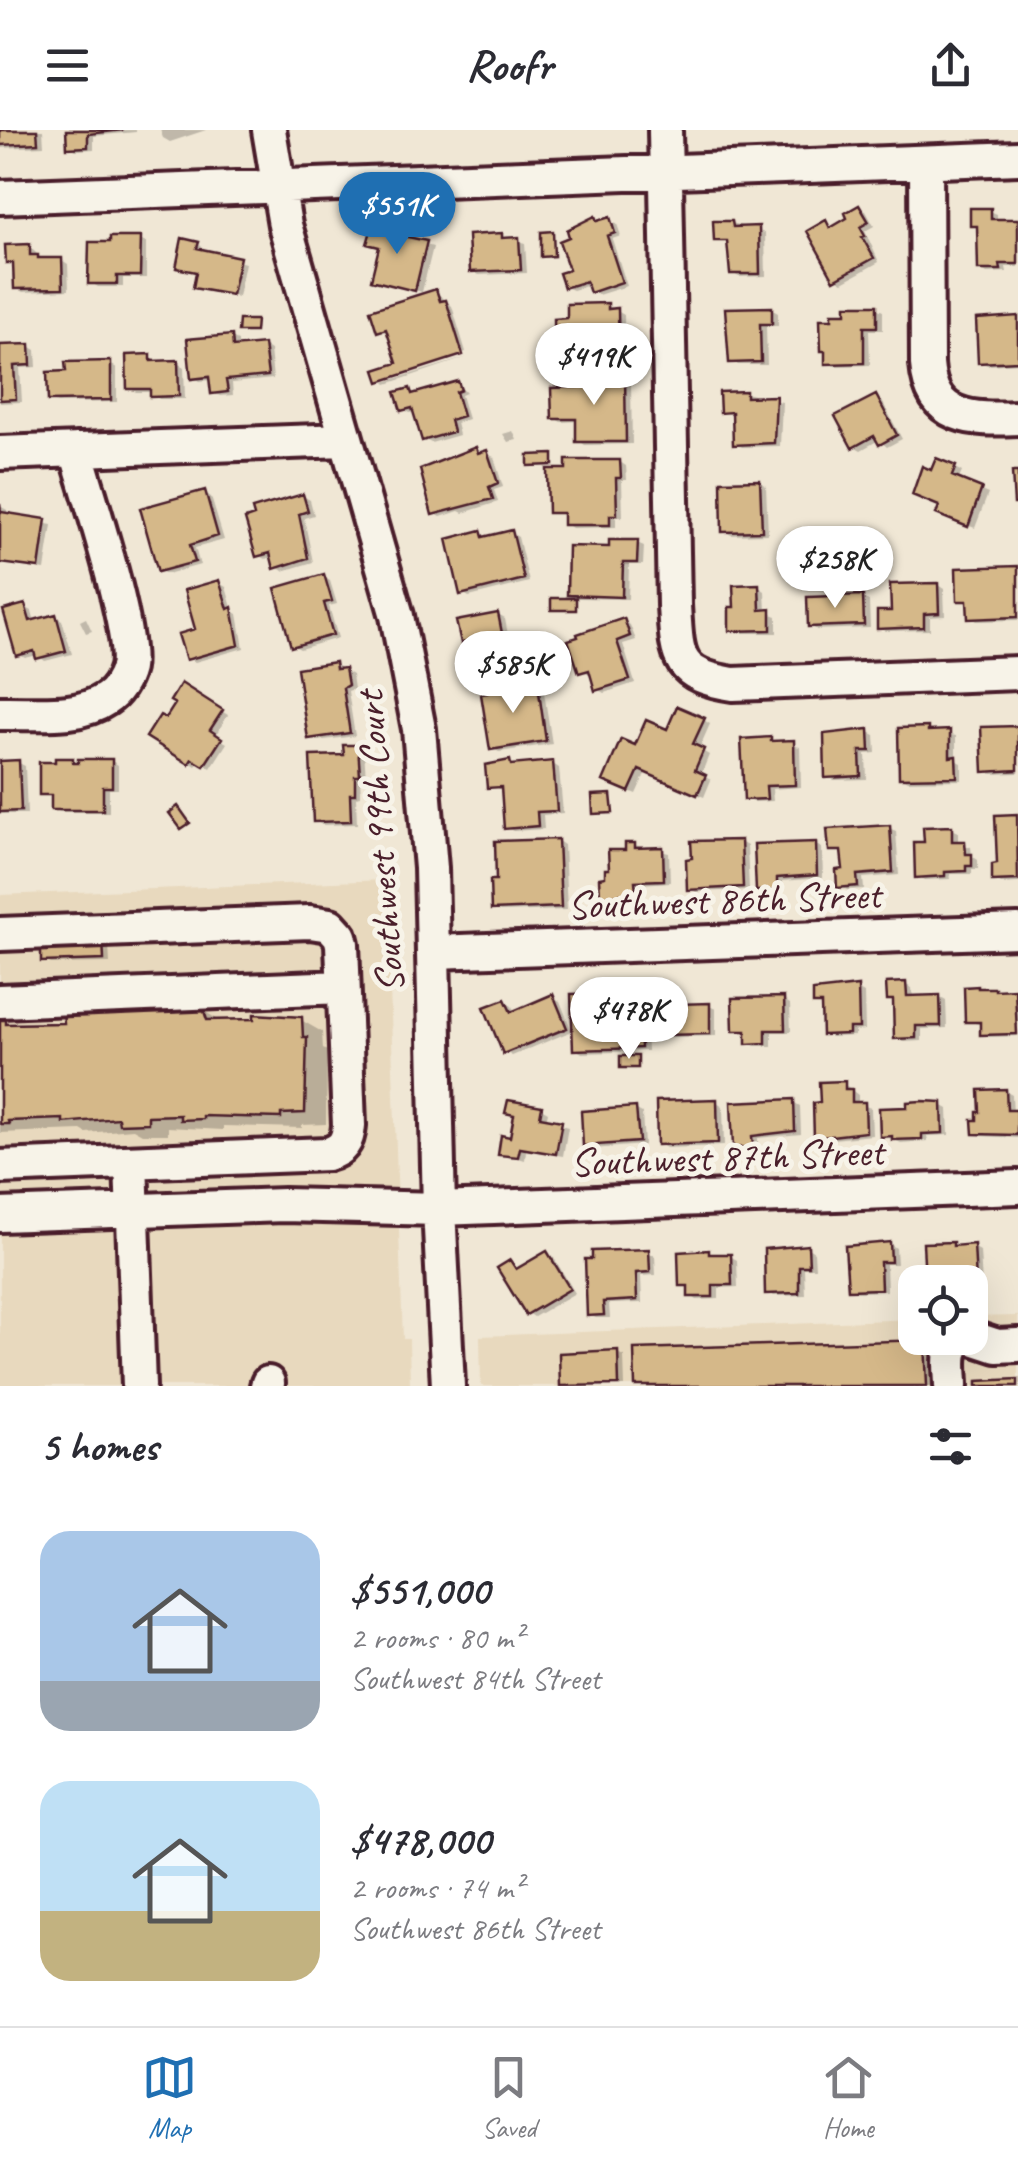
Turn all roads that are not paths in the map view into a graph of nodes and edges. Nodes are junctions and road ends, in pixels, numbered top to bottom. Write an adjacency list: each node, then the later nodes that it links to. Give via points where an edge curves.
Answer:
1 (269, 130): 6 (street, Southwest 99th Court)
2 (666, 130): 5 (street)
3 (1018, 158): 4 (street)
4 (926, 162): 5 (street); 8 (street, via 934,396 941,406 972,417)
5 (666, 172): 6 (street); 12 (street, via 674,605 686,668 733,684)
6 (279, 188): 7 (street); 9 (street, Southwest 99th Court)
7 (0, 197)
8 (1018, 418)
9 (345, 440): 10 (street); 16 (street, Southwest 99th Court, via 397,616 417,713)
10 (76, 450): 11 (street); 13 (street, via 126,633 127,668 112,695 76,711)
11 (0, 453)
12 (1018, 674)
13 (0, 714)
14 (1018, 931): 16 (street, Southwest 86th Street)
15 (0, 934): 17 (street, via 320,922 340,936)
16 (434, 952): 24 (street, Southwest 99th Court)
17 (343, 987): 18 (street); 19 (street, via 348,1136 337,1152)
18 (0, 1001)
19 (283, 1156): 20 (street); 23 (street)
20 (131, 1162): 21 (street); 25 (street)
21 (0, 1167)
22 (1018, 1187): 24 (street, Southwest 87th Street)
23 (284, 1204): 24 (street, Southwest 87th Street); 25 (street, Southwest 87th Street)
24 (439, 1208): 31 (street, Southwest 99th Court)
25 (132, 1210): 26 (street, Southwest 87th Street); 30 (street)
26 (0, 1215)
27 (988, 1344): 28 (street)
28 (1018, 1345)
29 (959, 1355): 32 (street)
30 (139, 1386)
31 (448, 1386)
32 (952, 1386)

